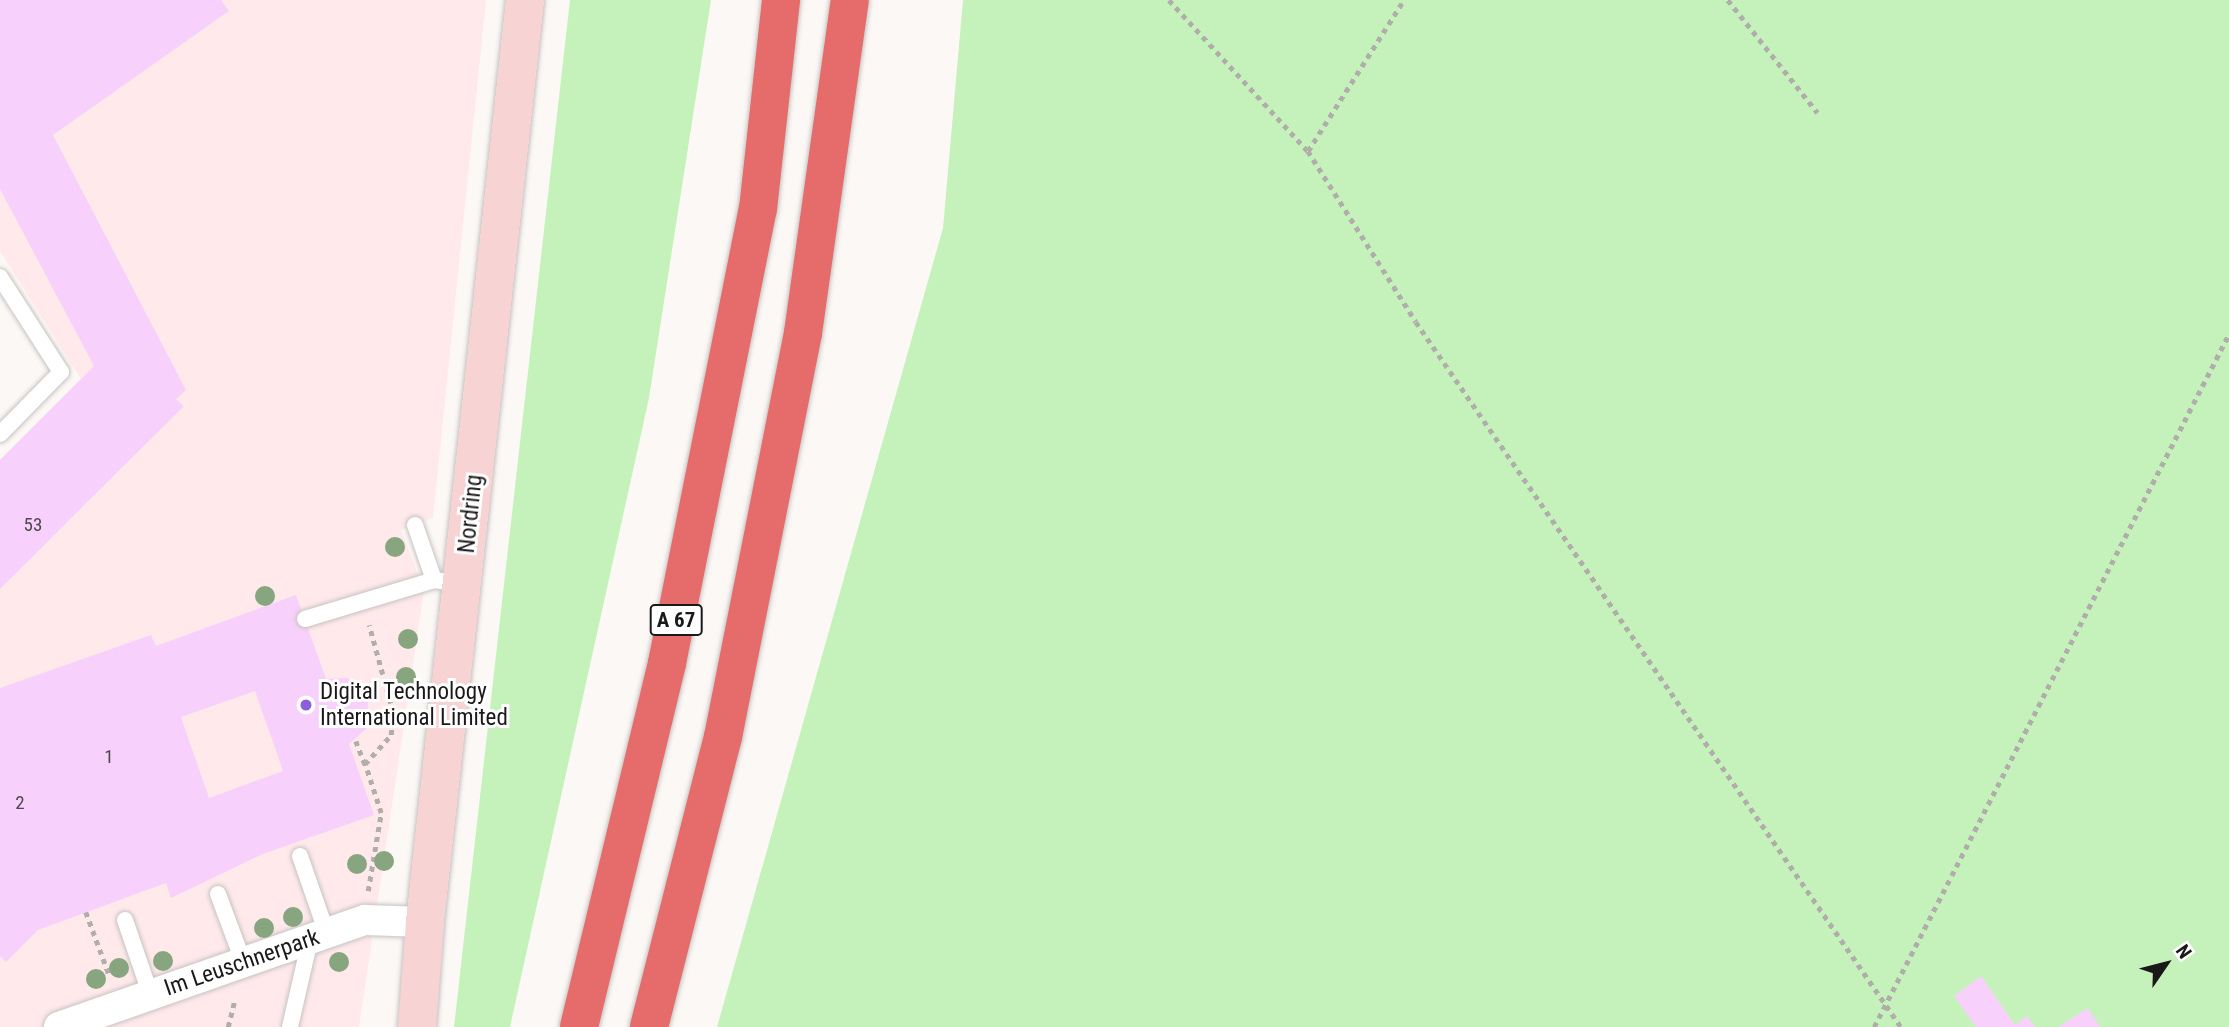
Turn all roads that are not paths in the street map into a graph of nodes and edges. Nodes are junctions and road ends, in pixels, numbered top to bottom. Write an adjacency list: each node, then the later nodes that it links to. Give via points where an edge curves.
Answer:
1 (525, 0): 9 (main road, Nordring)
2 (764, 0): 5 (highway, A 67)
3 (781, 0): 5 (highway, A 67)
4 (850, 0): 22 (highway, via 803,333 720,749)
5 (758, 209): 21 (highway, A 67, via 667,663)
6 (0, 277): 7 (lane, via 61,372)
7 (0, 433)
8 (415, 525): 9 (lane)
9 (449, 582): 10 (lane, via 359,599); 14 (main road, Nordring)
10 (304, 618)
11 (300, 856): 15 (lane)
12 (218, 894): 16 (lane)
13 (125, 920): 17 (lane)
14 (425, 922): 15 (street, Im Leuschnerpark, via 365,920); 20 (main road, Nordring)
15 (318, 937): 16 (street, Im Leuschnerpark); 19 (lane)
16 (244, 964): 17 (street, Im Leuschnerpark)
17 (151, 996): 18 (street, Im Leuschnerpark)
18 (61, 1027)
19 (290, 1027)
20 (417, 1027)
21 (579, 1027)
22 (649, 1027)

